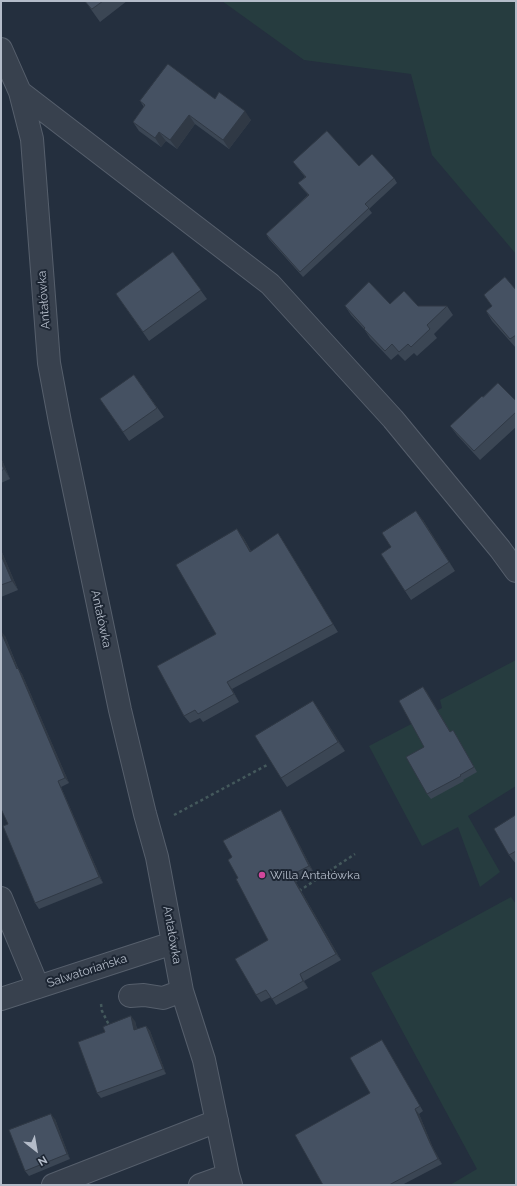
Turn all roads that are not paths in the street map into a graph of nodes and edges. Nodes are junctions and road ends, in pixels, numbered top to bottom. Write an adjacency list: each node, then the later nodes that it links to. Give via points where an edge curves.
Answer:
1 (1, 49): 2 (street, Antałówka)
2 (20, 92): 3 (street, via 270,284 392,419); 5 (street, Antałówka, via 32,139 49,363 112,673 157,857)
3 (516, 571)
4 (1, 898): 6 (street)
5 (173, 943): 6 (street, Salwatoriańska); 7 (street, Antałówka)
6 (38, 987): 9 (street, Salwatoriańska)
7 (182, 991): 8 (street, via 163,998); 10 (street, Antałówka, via 204,1060)
8 (130, 996)
9 (1, 999)
10 (217, 1121): 11 (street, Antałówka); 12 (street)
11 (230, 1180): 13 (street)
12 (53, 1185)
13 (200, 1185)

